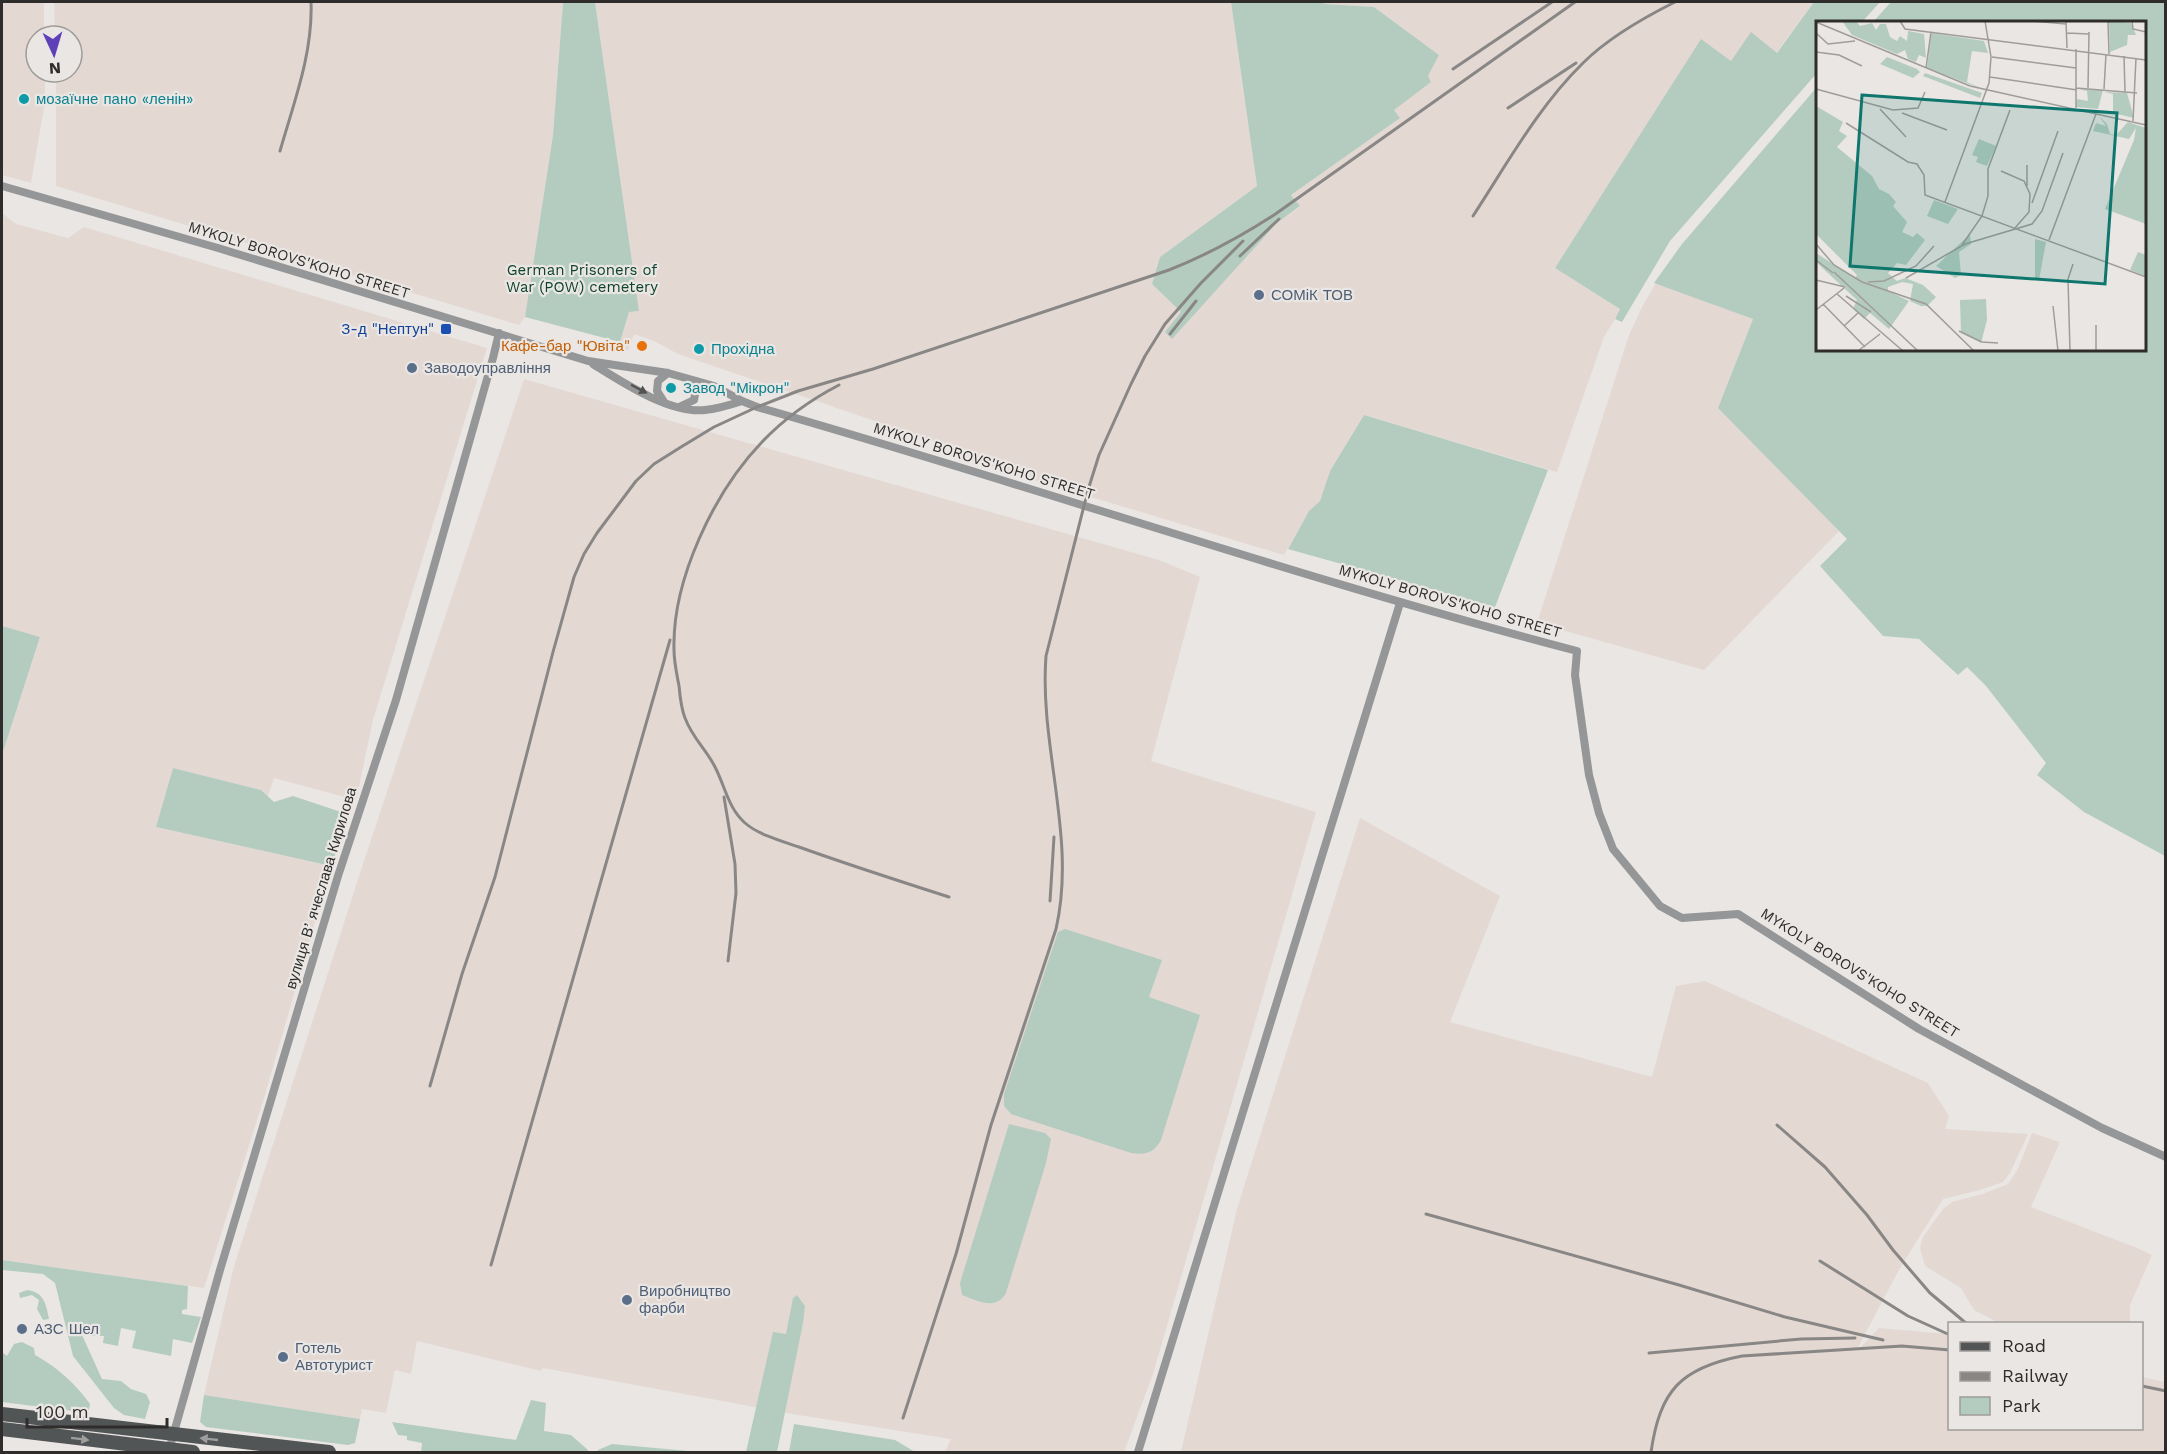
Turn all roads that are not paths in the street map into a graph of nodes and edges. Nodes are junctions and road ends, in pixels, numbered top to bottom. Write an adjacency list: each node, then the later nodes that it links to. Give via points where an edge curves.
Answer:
1 (2, 186): 2 (street, MYKOLY BOROVS'KOHO STREET)
2 (499, 333): 3 (street, MYKOLY BOROVS'KOHO STREET); 13 (street, вулиця Вʼячеслава Кирилова, via 396,700 338,876)
3 (588, 361): 4 (street, MYKOLY BOROVS'KOHO STREET); 7 (street, MYKOLY BOROVS'KOHO STREET, one-way to 7)
4 (668, 374): 5 (street, MYKOLY BOROVS'KOHO STREET); 7 (street, via 658,381 657,391)
5 (688, 379): 6 (street, MYKOLY BOROVS'KOHO STREET, via 714,386); 8 (street, via 696,389 694,400)
6 (742, 402): 8 (street, MYKOLY BOROVS'KOHO STREET, via 703,411); 9 (street, MYKOLY BOROVS'KOHO STREET)
7 (664, 403): 8 (street, MYKOLY BOROVS'KOHO STREET)
8 (679, 407)
9 (1400, 603): 10 (street, MYKOLY BOROVS'KOHO STREET, via 1577,651 1575,675 1589,775 1599,813 1613,849 1660,906 1682,918 1738,914 1919,1029 2102,1128); 17 (street)
10 (2166, 1158)
11 (2, 1414): 13 (main road)
12 (2, 1429): 14 (main road, one-way to 14)
13 (173, 1435): 14 (street, вулиця Вʼячеслава Кирилова); 16 (main road, one-way to 13)
14 (169, 1450): 15 (main road)
15 (192, 1452)
16 (329, 1452)
17 (1138, 1452)

